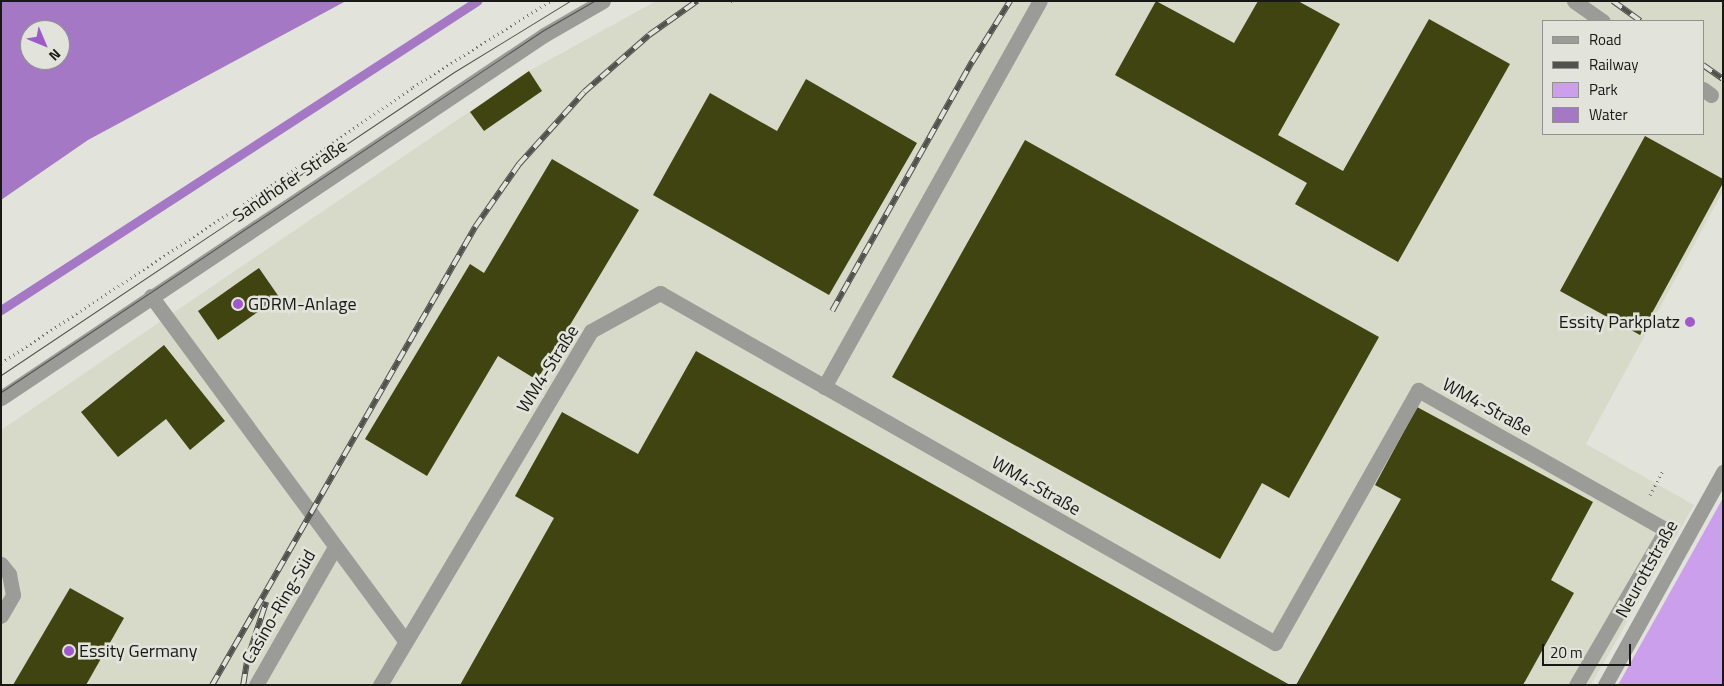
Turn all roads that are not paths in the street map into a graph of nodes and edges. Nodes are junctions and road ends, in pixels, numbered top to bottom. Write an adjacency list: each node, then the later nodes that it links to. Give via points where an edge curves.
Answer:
1 (603, 1): 5 (street, Sandhofer Straße, via 544,35)
2 (1040, 1): 6 (street)
3 (1574, 1): 4 (street)
4 (1602, 20)
5 (151, 296): 7 (street, Sandhofer Straße); 9 (street)
6 (824, 387): 12 (street, WM4-Straße, via 660,293 591,331); 15 (street, WM4-Straße, via 1274,643 1418,390 1666,530)
7 (1, 398)
8 (1723, 472): 16 (street, Neurottstraße)
9 (335, 547): 12 (street); 13 (street, Casino-Ring-Süd)
10 (1, 564): 11 (street, via 9,574 13,595)
11 (1, 616)
12 (405, 640): 14 (street)
13 (256, 685)
14 (380, 685)
15 (1576, 685)
16 (1605, 685)

